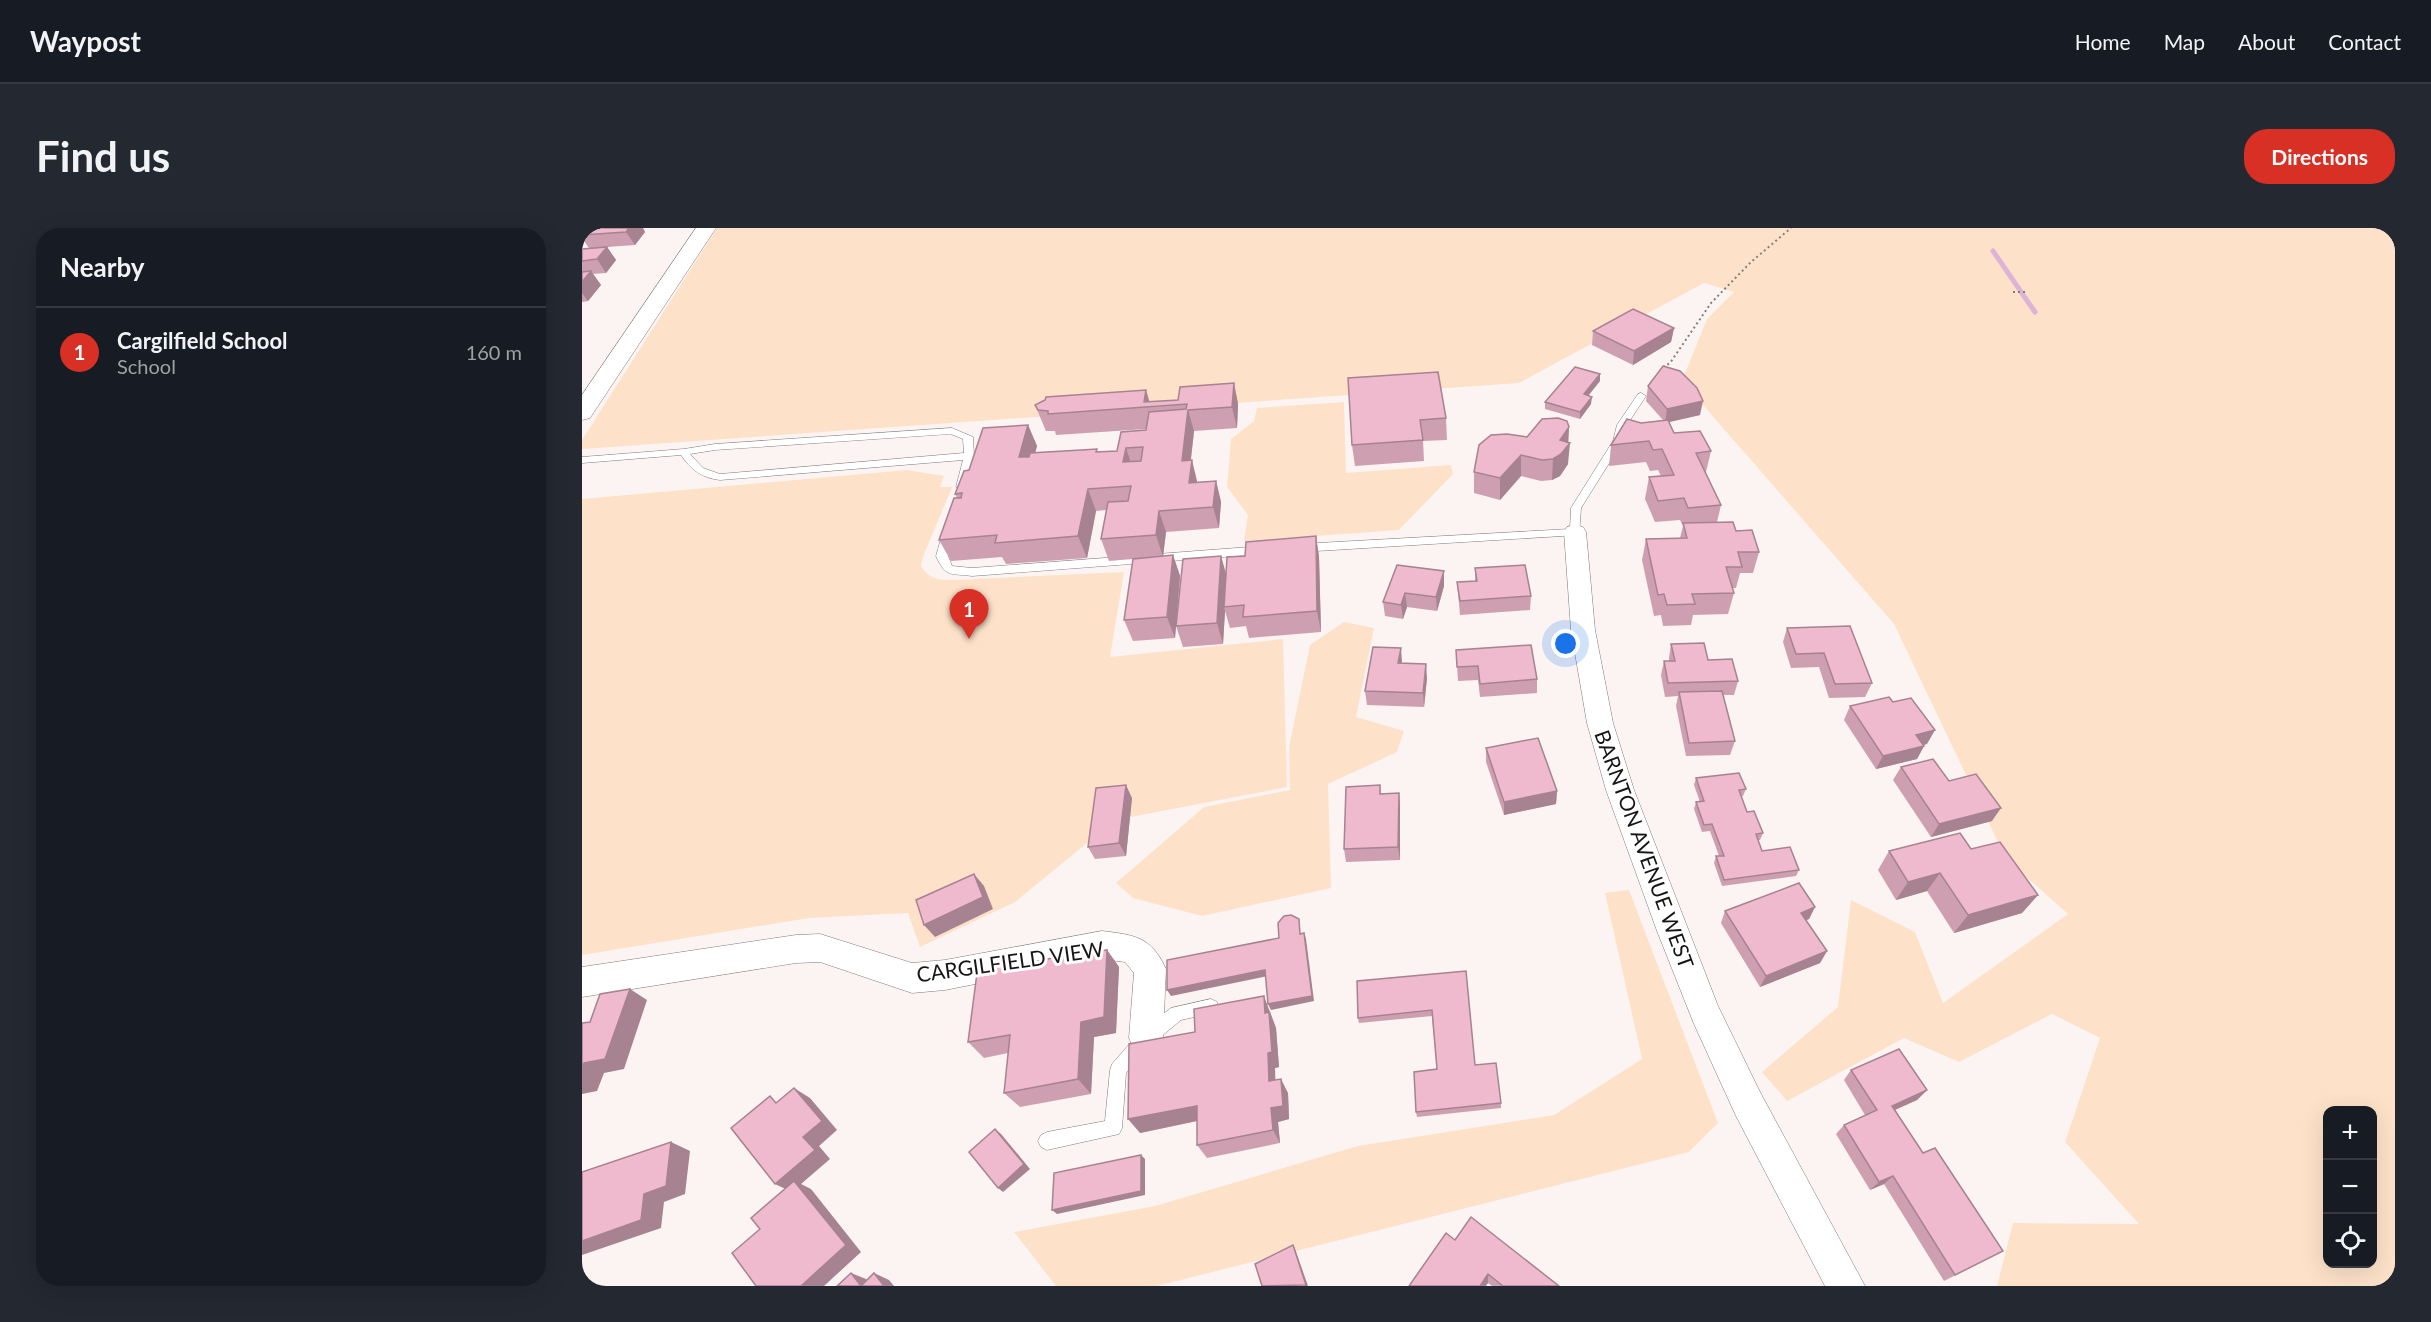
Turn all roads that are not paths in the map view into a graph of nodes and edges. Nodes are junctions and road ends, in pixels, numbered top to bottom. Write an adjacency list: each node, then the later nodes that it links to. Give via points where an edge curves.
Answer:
1 (706, 228): 3 (street)
2 (1641, 396): 9 (lane, BARNTON AVENUE WEST, via 1576,507)
3 (582, 413)
4 (684, 452): 5 (lane, via 701,472 720,477); 5 (lane, via 952,431 968,437); 6 (lane)
5 (969, 456): 7 (lane)
6 (582, 460)
7 (957, 500)
8 (951, 522): 9 (lane, via 942,556 948,569 972,572)
9 (1575, 532): 14 (street, BARNTON AVENUE WEST, via 1583,630 1599,723 1628,810 1676,941 1727,1061)
10 (582, 982): 12 (street, CARGILFIELD VIEW, via 820,948 912,978 1102,945 1133,949 1150,969)
11 (1229, 1003): 12 (lane, via 1177,1013)
12 (1146, 1038): 13 (lane, via 1118,1070 1113,1128)
13 (1047, 1141)
14 (1846, 1286)

